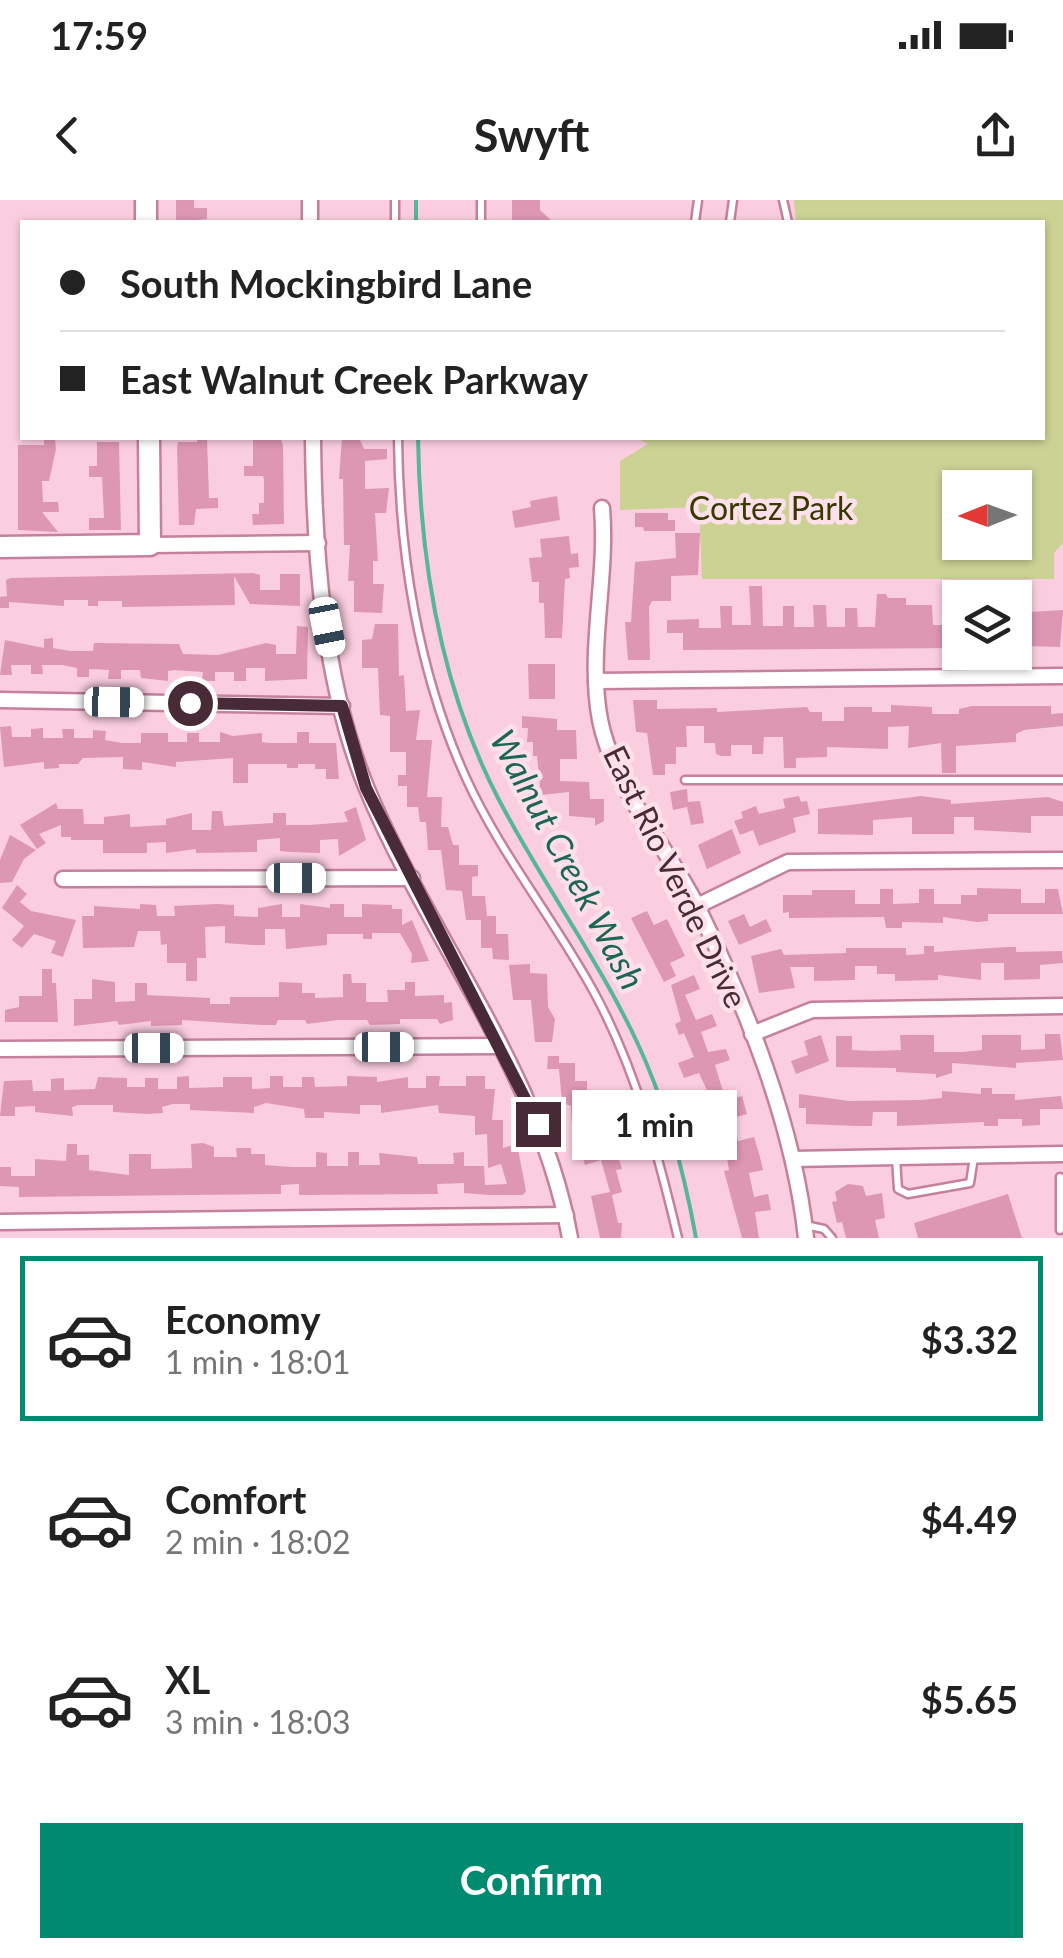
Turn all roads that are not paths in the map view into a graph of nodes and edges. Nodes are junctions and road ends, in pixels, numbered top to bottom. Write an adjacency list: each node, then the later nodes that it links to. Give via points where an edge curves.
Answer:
1 (149, 440): 6 (street)
2 (312, 440): 5 (street)
3 (398, 440): 32 (lane, via 408,568 441,710 492,830 594,992 628,1066)
4 (602, 508): 9 (street, East Rio Verde Drive, via 606,552)
5 (318, 543): 6 (street); 11 (street)
6 (150, 544): 7 (street)
7 (0, 547)
8 (1063, 676): 9 (street)
9 (596, 680): 17 (street, East Rio Verde Drive, via 610,752)
10 (0, 700): 11 (street)
11 (342, 706): 15 (street, via 366,788)
12 (685, 780): 13 (lane)
13 (1063, 780)
14 (1063, 860): 17 (street, via 788,862)
15 (412, 878): 16 (street); 20 (street)
16 (63, 879)
17 (697, 906): 19 (street, East Rio Verde Drive)
18 (1063, 1006): 19 (street, via 812,1010)
19 (752, 1034): 25 (street, East Rio Verde Drive)
20 (499, 1046): 21 (street); 27 (street, via 538,1124)
21 (0, 1049)
22 (1063, 1154): 23 (street)
23 (974, 1155): 24 (street); 24 (lane, via 970,1183 908,1194 898,1189)
24 (896, 1157): 25 (street)
25 (793, 1159): 30 (street, East Rio Verde Drive)
26 (1060, 1177): 29 (lane)
27 (566, 1215): 28 (street); 31 (street)
28 (0, 1222)
29 (1060, 1230)
30 (806, 1231): 33 (lane, via 824,1229)
31 (570, 1238)
32 (678, 1238)
33 (832, 1238)

